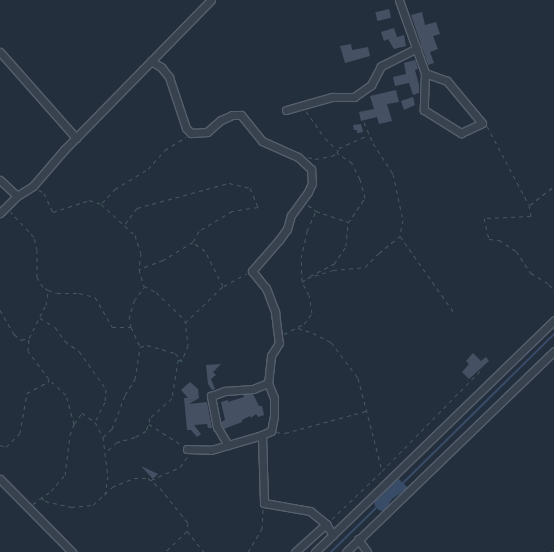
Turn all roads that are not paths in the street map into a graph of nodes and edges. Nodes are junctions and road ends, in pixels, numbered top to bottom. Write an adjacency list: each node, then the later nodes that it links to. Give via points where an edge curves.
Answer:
1 (211, 0): 5 (street)
2 (399, 0): 3 (street)
3 (417, 48): 6 (street); 7 (street, via 381,66 371,85 354,97 332,97)
4 (0, 52): 8 (street)
5 (151, 61): 8 (street); 14 (street, via 169,77 175,101 192,133 207,132 221,120 241,115 262,141 302,160 311,169 312,183 291,215 286,229 252,271 266,288 275,312 279,343 271,356)
6 (425, 73): 6 (street, via 424,110 462,133 482,123 447,81)
7 (286, 110)
8 (76, 138): 10 (street, via 33,186)
9 (0, 180): 10 (street)
10 (16, 196): 11 (street)
11 (0, 213)
12 (554, 320): 20 (street)
13 (554, 351): 21 (street)
14 (268, 383): 15 (street, via 274,398 274,416 271,431); 16 (street, via 253,389 225,391 211,396 217,427)
15 (262, 435): 16 (street); 19 (street, via 264,503 310,511)
16 (228, 445): 17 (street, via 211,450)
17 (187, 449)
18 (0, 479): 22 (street)
19 (326, 524): 20 (street); 23 (street)
20 (333, 535): 24 (street)
21 (358, 539): 25 (street); 26 (street)
22 (72, 552)
23 (296, 552)
24 (315, 552)
25 (346, 552)
26 (367, 552)

